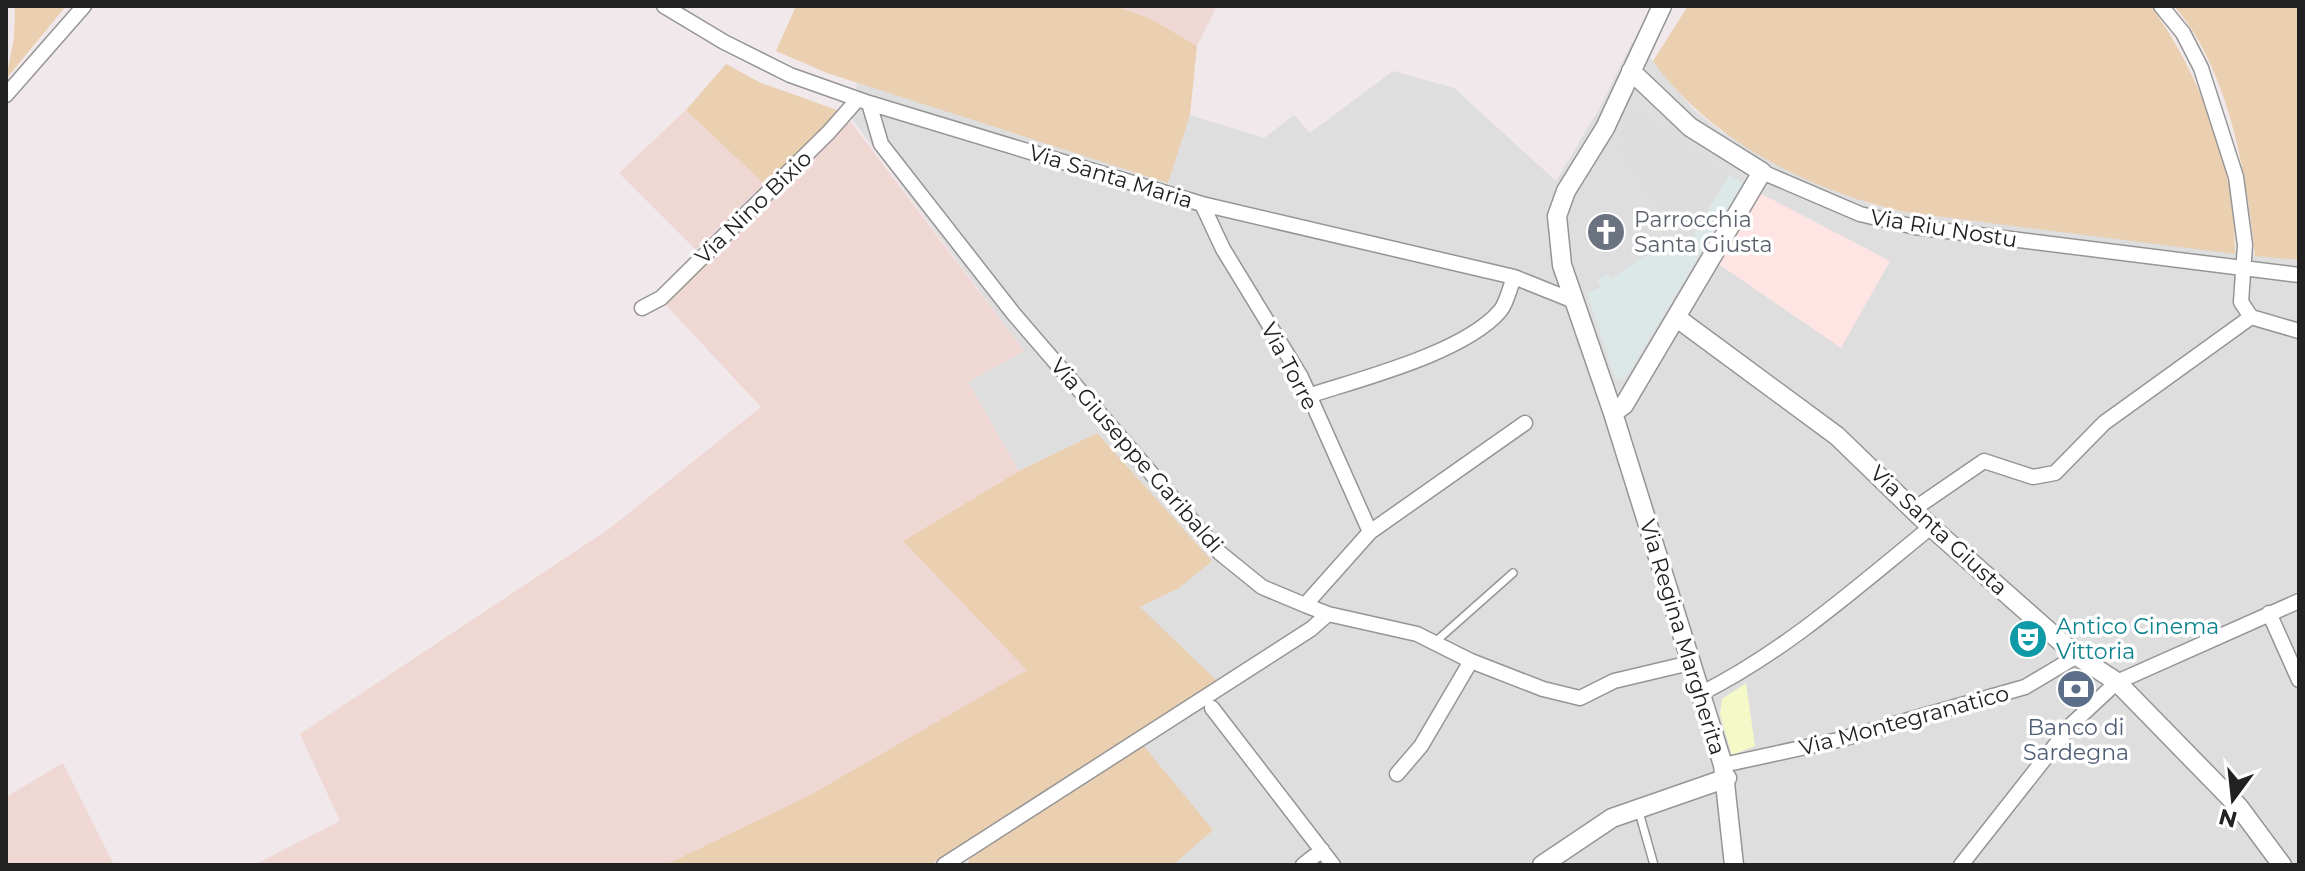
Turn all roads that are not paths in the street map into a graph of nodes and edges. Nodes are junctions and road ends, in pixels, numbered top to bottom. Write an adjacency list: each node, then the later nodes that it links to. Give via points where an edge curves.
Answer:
1 (84, 6): 6 (street)
2 (664, 6): 7 (street, Via Santa Maria, via 790,75)
3 (1662, 6): 5 (street, Via Regina Margherita)
4 (2161, 6): 10 (street, via 2201,68 2224,133 2243,215)
5 (1631, 71): 8 (street, Via Riu Nostu, via 1690,127); 13 (street, Via Regina Margherita, via 1557,216 1562,265)
6 (6, 95)
7 (864, 101): 9 (street, Via Santa Maria); 14 (street, Via Nino Bixio, via 661,298); 26 (street, Via Giuseppe Garibaldi, via 881,144 1013,313 1220,553 1262,587)
8 (1762, 172): 10 (street, Via Riu Nostu, via 1860,214 1915,227); 16 (street)
9 (1202, 204): 12 (street, Via Santa Maria); 18 (street, Via Torre)
10 (2244, 269): 11 (street, Via Riu Nostu); 15 (street, via 2241,302)
11 (2299, 275)
12 (1514, 277): 13 (street, Via Santa Maria); 18 (street, via 1501,310 1464,338 1407,364)
13 (1574, 301): 19 (street, Via Regina Margherita)
14 (642, 308)
15 (2251, 317): 17 (street); 21 (street, via 2104,423 2055,473 2033,477 1984,461)
16 (1677, 318): 19 (street, via 1624,405); 21 (street, Via Santa Giusta, via 1837,436)
17 (2299, 331)
18 (1308, 396): 23 (street, Via Torre)
19 (1613, 413): 32 (street, Via Regina Margherita)
20 (1525, 423): 23 (street)
21 (1914, 509): 22 (street, Via Santa Giusta)
22 (1931, 527): 30 (street, Via Santa Giusta); 35 (street, via 1808,627)
23 (1370, 532): 26 (street)
24 (1513, 573): 29 (lane)
25 (2299, 601): 27 (street)
26 (1305, 605): 28 (street, Via Giuseppe Garibaldi)
27 (2269, 613): 33 (street); 34 (street)
28 (1328, 614): 29 (street, Via Giuseppe Garibaldi, via 1417,634); 41 (street)
29 (1434, 643): 31 (street, Via Giuseppe Garibaldi)
30 (2077, 656): 34 (street, Via Santa Giusta); 37 (street, Via Montegranatico, via 2025,687)
31 (1471, 661): 32 (street, Via Giuseppe Garibaldi, via 1580,698 1614,681); 38 (street, via 1421,746)
32 (1690, 663): 35 (street, Via Regina Margherita)
33 (2299, 680)
34 (2117, 682): 47 (street, via 2072,724); 48 (street, Via Santa Giusta, via 2239,807)
35 (1700, 694): 37 (street, Via Regina Margherita)
36 (1212, 708): 40 (street)
37 (1725, 772): 39 (street, Via Montegranatico); 46 (street, Via Regina Margherita)
38 (1397, 774)
39 (1638, 809): 44 (street, Via Montegranatico, via 1612,818); 45 (lane)
40 (1322, 850): 42 (street); 43 (street)
41 (949, 864)
42 (1303, 865)
43 (1333, 865)
44 (1542, 865)
45 (1654, 865)
46 (1734, 865)
47 (1961, 865)
48 (2282, 865)

